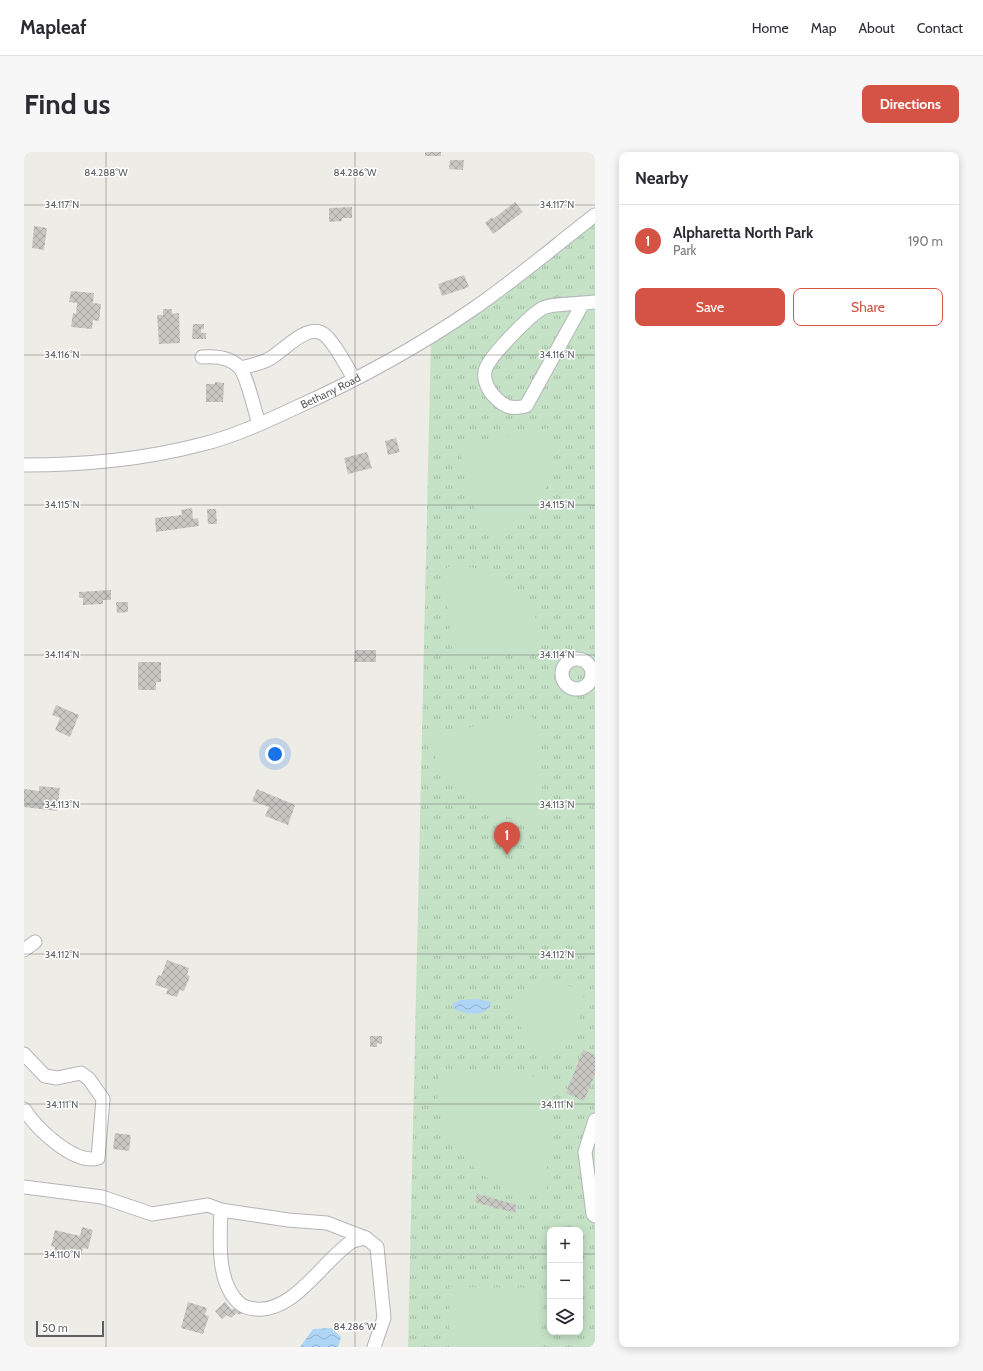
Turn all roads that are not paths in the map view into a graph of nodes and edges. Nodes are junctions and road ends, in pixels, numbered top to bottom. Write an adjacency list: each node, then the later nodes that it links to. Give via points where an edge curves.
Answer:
1 (595, 215): 6 (street, Bethany Road, via 475,308)
2 (595, 302): 3 (street)
3 (582, 305): 3 (street, via 546,306 536,312 497,352 486,368 485,378 491,394 503,405 515,409 526,406)
4 (202, 357): 5 (street, via 220,357)
5 (240, 368): 6 (street, via 267,360 298,338 318,332 331,342); 7 (street)
6 (354, 379): 7 (street, Bethany Road, via 325,395)
7 (259, 424): 8 (street, Bethany Road, via 200,445 136,458 66,465)
8 (24, 465)
9 (35, 942): 10 (street)
10 (24, 950)
11 (24, 1054): 12 (street, via 44,1076 57,1078 81,1073 89,1079 103,1099 98,1158 91,1160 76,1156 48,1136)
12 (24, 1109)
13 (595, 1120): 16 (street, via 585,1152)
14 (24, 1187): 15 (street, via 102,1197 152,1214 208,1205)
15 (221, 1210): 17 (street, via 327,1223); 17 (street, via 222,1268 236,1300 244,1308 274,1308 293,1295 352,1241)
16 (595, 1216)
17 (366, 1238): 18 (street, via 377,1247 384,1318)
18 (374, 1347)

